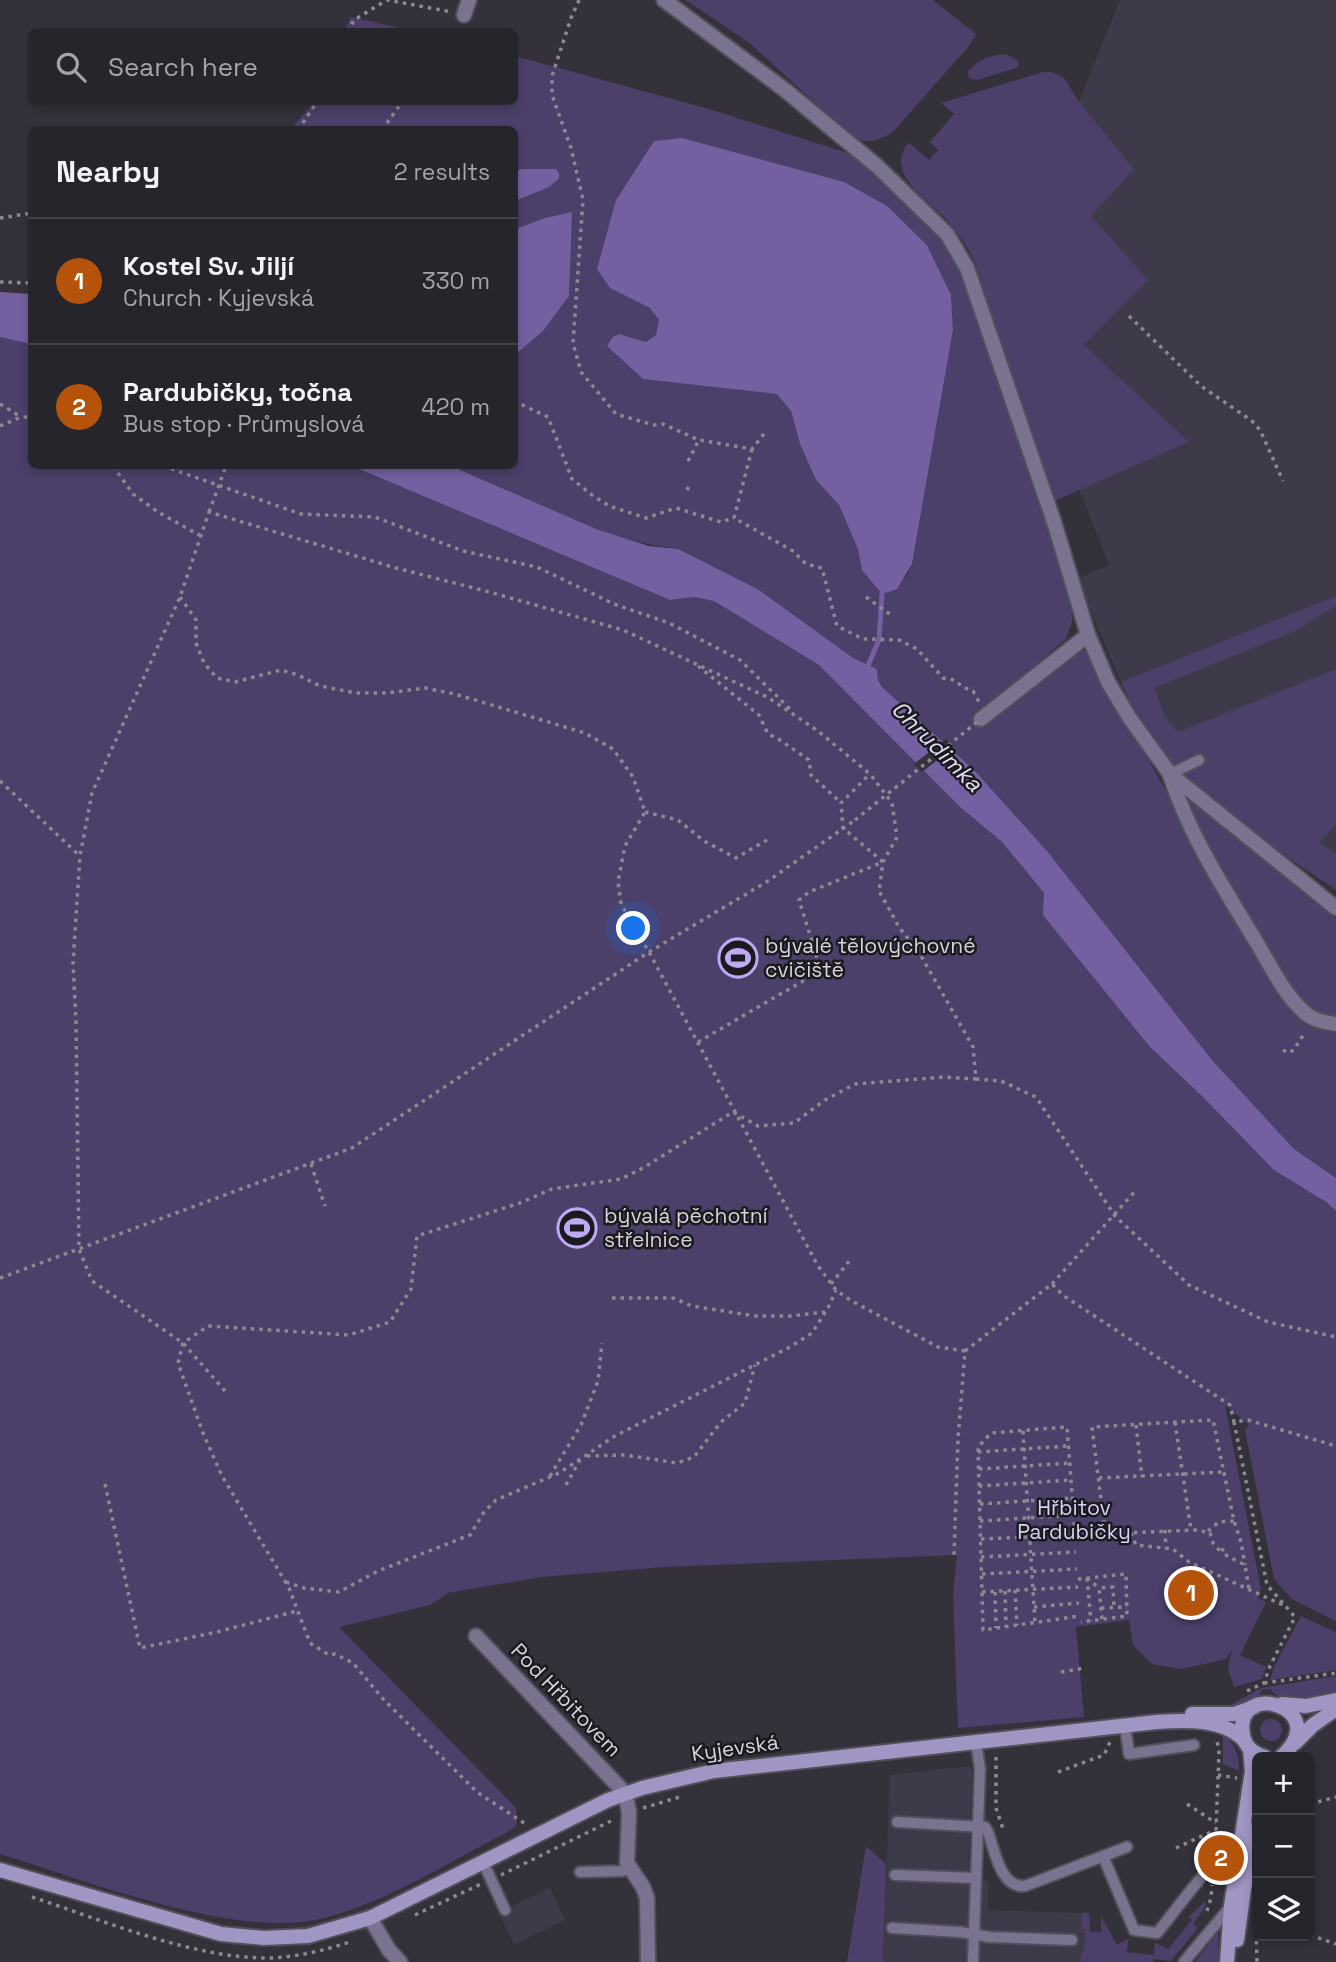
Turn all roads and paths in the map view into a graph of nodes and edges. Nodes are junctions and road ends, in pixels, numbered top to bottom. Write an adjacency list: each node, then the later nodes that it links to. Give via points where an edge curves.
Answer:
1 (469, 0): 4 (street)
2 (579, 0): 21 (path, via 552,76 551,95 571,148 583,200 573,343 581,372 616,414 663,424)
3 (664, 0): 36 (street, via 877,166 954,243 967,268)
4 (464, 15): 5 (path, via 387,1 354,20)
5 (350, 28)
6 (315, 105): 8 (path)
7 (400, 105): 9 (path)
8 (301, 126)
9 (385, 126)
10 (28, 213): 11 (path)
11 (0, 218)
12 (0, 282): 13 (path)
13 (28, 284)
14 (1129, 316): 27 (path, via 1201,386 1252,421)
15 (518, 403): 31 (path, via 548,417 572,479 610,506 646,518 676,508 721,522)
16 (0, 404): 17 (path)
17 (21, 417): 18 (path); 19 (path)
18 (28, 417)
19 (0, 426)
20 (767, 430): 22 (path)
21 (699, 440): 22 (path); 23 (path)
22 (752, 449): 31 (path)
23 (688, 461)
24 (115, 469): 32 (path, via 132,494)
25 (172, 469): 39 (path, via 301,514 375,517 463,551 537,567 614,604 669,623 740,660)
26 (225, 469): 30 (path, bridge)
27 (1283, 481)
28 (690, 484): 29 (path)
29 (687, 490)
30 (208, 512): 32 (path); 37 (path, via 623,630)
31 (734, 518): 38 (path, via 793,551 806,564 822,568 837,626 863,639 899,640 917,649 943,678 973,691)
32 (201, 536): 33 (path)
33 (180, 597): 45 (path, via 196,620 196,643 217,678 236,682 281,670 320,686 356,693 425,688 585,733 613,749 632,777); 48 (path, via 92,793)
34 (866, 597): 35 (path)
35 (891, 615)
36 (1088, 635): 38 (street); 42 (street, via 1108,682)
37 (691, 661): 39 (path); 44 (path, via 759,715 768,734 809,760 811,775)
38 (986, 714): 46 (path, bridge)
39 (800, 718): 41 (path)
40 (1199, 760): 42 (lane)
41 (870, 774): 44 (path); 49 (path, via 892,803 897,837)
42 (1170, 774): 50 (street); 52 (street, via 1200,845 1231,900 1291,998)
43 (0, 781): 48 (path)
44 (841, 803): 46 (path)
45 (645, 812): 47 (path, via 678,820 736,858); 51 (path, via 625,846 618,882 621,904)
46 (843, 828): 49 (path); 51 (path, via 768,881)
47 (767, 840)
48 (80, 856): 61 (path, via 73,963)
49 (883, 862): 54 (path, via 799,900 819,964 815,974); 56 (path, via 879,891 973,1047)
50 (1336, 908)
51 (649, 952): 54 (path); 58 (path, via 352,1148)
52 (1314, 1019): 53 (street); 55 (path, via 1294,1050 1288,1053)
53 (1336, 1024)
54 (697, 1042): 57 (path)
55 (1283, 1049)
56 (976, 1079): 57 (path, via 855,1084 794,1123 758,1126); 69 (path, via 1001,1081 1036,1097 1115,1216 1189,1285 1268,1322)
57 (733, 1112): 64 (path); 70 (path, via 621,1179 552,1189 417,1237 411,1289 390,1322 349,1335 208,1326)
58 (311, 1164): 60 (path); 61 (path)
59 (1137, 1189): 65 (path, bridge)
60 (326, 1206)
61 (79, 1249): 63 (path); 70 (path, via 92,1281)
62 (850, 1260): 64 (path)
63 (0, 1278)
64 (831, 1284): 66 (path)
65 (1052, 1284): 72 (path); 76 (path, via 1230,1405)
66 (836, 1290): 68 (path); 72 (path, via 938,1348)
67 (612, 1298): 68 (path, via 673,1298 692,1306 755,1316)
68 (825, 1312): 73 (path, via 812,1333)
69 (1336, 1337)
70 (183, 1343): 74 (path); 123 (path, via 178,1363 203,1433 222,1476)
71 (602, 1343): 89 (path, via 598,1381 585,1414)
72 (965, 1350): 115 (path)
73 (755, 1365): 83 (path); 83 (path, via 745,1402 721,1422 694,1457 677,1463 625,1455)
74 (225, 1391)
75 (1175, 1422): 77 (path); 87 (path, via 1213,1420); 88 (path)
76 (1234, 1422): 80 (path, via 1248,1420); 135 (path, via 1267,1586)
77 (1136, 1425): 90 (path); 91 (path, via 1092,1427)
78 (1023, 1431): 79 (path, via 1067,1427); 81 (path); 82 (path, via 991,1433)
79 (1068, 1446): 81 (path); 84 (path)
80 (1336, 1447)
81 (1024, 1449): 82 (path); 85 (path)
82 (978, 1452): 86 (path)
83 (583, 1457): 89 (path); 95 (path)
84 (1070, 1463): 85 (path); 92 (path)
85 (1026, 1466): 86 (path); 93 (path)
86 (979, 1469): 96 (path)
87 (1223, 1472): 88 (path); 103 (path)
88 (1183, 1475): 90 (path); 105 (path)
89 (549, 1477): 123 (path, via 496,1500 470,1535 402,1560 339,1591)
90 (1142, 1477): 91 (path)
91 (1098, 1478): 108 (path)
92 (1071, 1480): 93 (path); 97 (path)
93 (1027, 1483): 96 (path); 98 (path)
94 (106, 1484): 138 (path, via 140,1648)
95 (566, 1485)
96 (979, 1486): 99 (path)
97 (1072, 1498): 98 (path); 100 (path)
98 (1027, 1501): 99 (path); 101 (path)
99 (980, 1504): 102 (path)
100 (1074, 1515): 101 (path); 109 (path)
101 (1029, 1518): 102 (path); 110 (path)
102 (980, 1521): 111 (path)
103 (1234, 1521): 107 (path, via 1219,1522); 117 (path)
104 (1165, 1530): 105 (path); 106 (path); 112 (path)
105 (1191, 1530): 107 (path)
106 (1129, 1531): 108 (path); 112 (path, via 1136,1545)
107 (1207, 1531): 117 (path, via 1213,1543)
108 (1105, 1532): 109 (path)
109 (1075, 1534): 110 (path)
110 (1030, 1536): 111 (path); 114 (path)
111 (981, 1539): 116 (path)
112 (1166, 1548): 127 (path)
113 (1076, 1552): 114 (path)
114 (1031, 1554): 116 (path); 119 (path)
115 (954, 1555)
116 (981, 1557): 120 (path)
117 (1245, 1565): 127 (path)
118 (1077, 1569): 119 (path)
119 (1032, 1572): 120 (path); 126 (path)
120 (982, 1574): 131 (path)
121 (1087, 1578): 122 (path); 125 (path); 134 (path, via 1126,1574); 141 (path)
122 (1078, 1579)
123 (286, 1582): 138 (path)
124 (1078, 1587): 126 (path)
125 (1099, 1588): 136 (path); 137 (path, via 1113,1587)
126 (1033, 1589): 128 (path); 133 (path)
127 (1249, 1589): 135 (path)
128 (1015, 1590): 130 (path); 144 (path)
129 (995, 1591): 130 (path); 131 (path); 146 (path)
130 (1005, 1591): 145 (path)
131 (982, 1592): 146 (path, via 983,1630)
132 (1079, 1603): 133 (path)
133 (1034, 1606): 143 (path)
134 (1127, 1607): 137 (path); 140 (path, via 1127,1616)
135 (1287, 1607): 151 (path, via 1295,1617)
136 (1101, 1608): 137 (path); 140 (path)
137 (1114, 1608)
138 (297, 1611): 178 (path, via 310,1643 353,1663 383,1700 477,1792)
139 (1080, 1616): 143 (path)
140 (1102, 1619): 141 (path)
141 (1091, 1621): 142 (path)
142 (1081, 1622)
143 (1035, 1623): 144 (path)
144 (1017, 1625): 145 (path)
145 (1006, 1627): 146 (path)
146 (996, 1628)
147 (476, 1636): 168 (street, Pod Hřbitovem)
148 (1085, 1668): 149 (path)
149 (1061, 1672)
150 (1336, 1673): 151 (path)
151 (1264, 1684): 152 (path)
152 (1239, 1695)
153 (1336, 1700): 154 (street, via 1306,1706)
154 (1279, 1703): 155 (street, Kyjevská); 164 (street, via 1297,1723 1298,1734)
155 (1257, 1706): 157 (street, Kyjevská, via 1240,1713 1190,1714); 161 (street, via 1242,1728)
156 (1336, 1709): 165 (street)
157 (1130, 1724): 159 (street, Kyjevská); 161 (street, Kyjevská, via 1204,1723 1231,1730); 162 (lane, via 1129,1754)
158 (1216, 1736): 174 (path)
159 (976, 1741): 168 (street, Kyjevská, via 726,1769); 175 (lane)
160 (1110, 1742): 167 (path, via 1104,1755)
161 (1247, 1744): 163 (street, Kyjevská); 188 (street, via 1252,1771)
162 (1194, 1745)
163 (1258, 1752)
164 (1285, 1752)
165 (1285, 1752)
166 (996, 1757): 177 (path, via 996,1808)
167 (1058, 1772)
168 (625, 1793): 172 (street); 178 (street, Kyjevská)
169 (1336, 1797): 170 (path)
170 (1315, 1803)
171 (1187, 1804): 174 (path)
172 (629, 1812): 184 (street); 191 (path)
173 (897, 1822): 175 (lane)
174 (1216, 1823): 176 (path)
175 (978, 1826): 182 (lane, via 988,1832 1004,1875 1013,1885 1025,1886); 190 (lane)
176 (1216, 1830): 180 (path); 186 (path)
177 (1005, 1833)
178 (538, 1834): 183 (street, Kyjevská)
179 (1127, 1847): 182 (lane)
180 (1176, 1848)
181 (1252, 1851): 210 (street)
182 (1103, 1856): 186 (lane, via 1133,1930 1157,1933 1203,1874)
183 (483, 1862): 191 (lane); 195 (street, Kyjevská)
184 (629, 1869): 187 (lane); 206 (street, via 647,1898)
185 (0, 1870): 195 (street, Kyjevská, via 191,1927 243,1937 308,1936)
186 (1214, 1870): 188 (lane); 198 (path, via 1208,1909 1197,1923)
187 (580, 1872)
188 (1236, 1872): 193 (street)
189 (895, 1875): 190 (lane)
190 (976, 1878): 200 (lane)
191 (491, 1880): 194 (lane); 196 (path)
192 (26, 1895): 199 (path, via 158,1938 233,1955 298,1955)
193 (1231, 1906): 198 (lane); 209 (street)
194 (505, 1910)
195 (370, 1918): 199 (street)
196 (403, 1920)
197 (892, 1928): 200 (lane)
198 (1209, 1931): 208 (lane)
199 (378, 1932): 205 (street)
200 (974, 1934): 202 (lane); 207 (lane)
201 (1315, 1938): 204 (path)
202 (1072, 1940)
203 (1256, 1941): 211 (path)
204 (1336, 1944)
205 (400, 1962)
206 (648, 1962)
207 (973, 1962)
208 (1184, 1962)
209 (1227, 1962)
210 (1235, 1962)
211 (1256, 1962)

